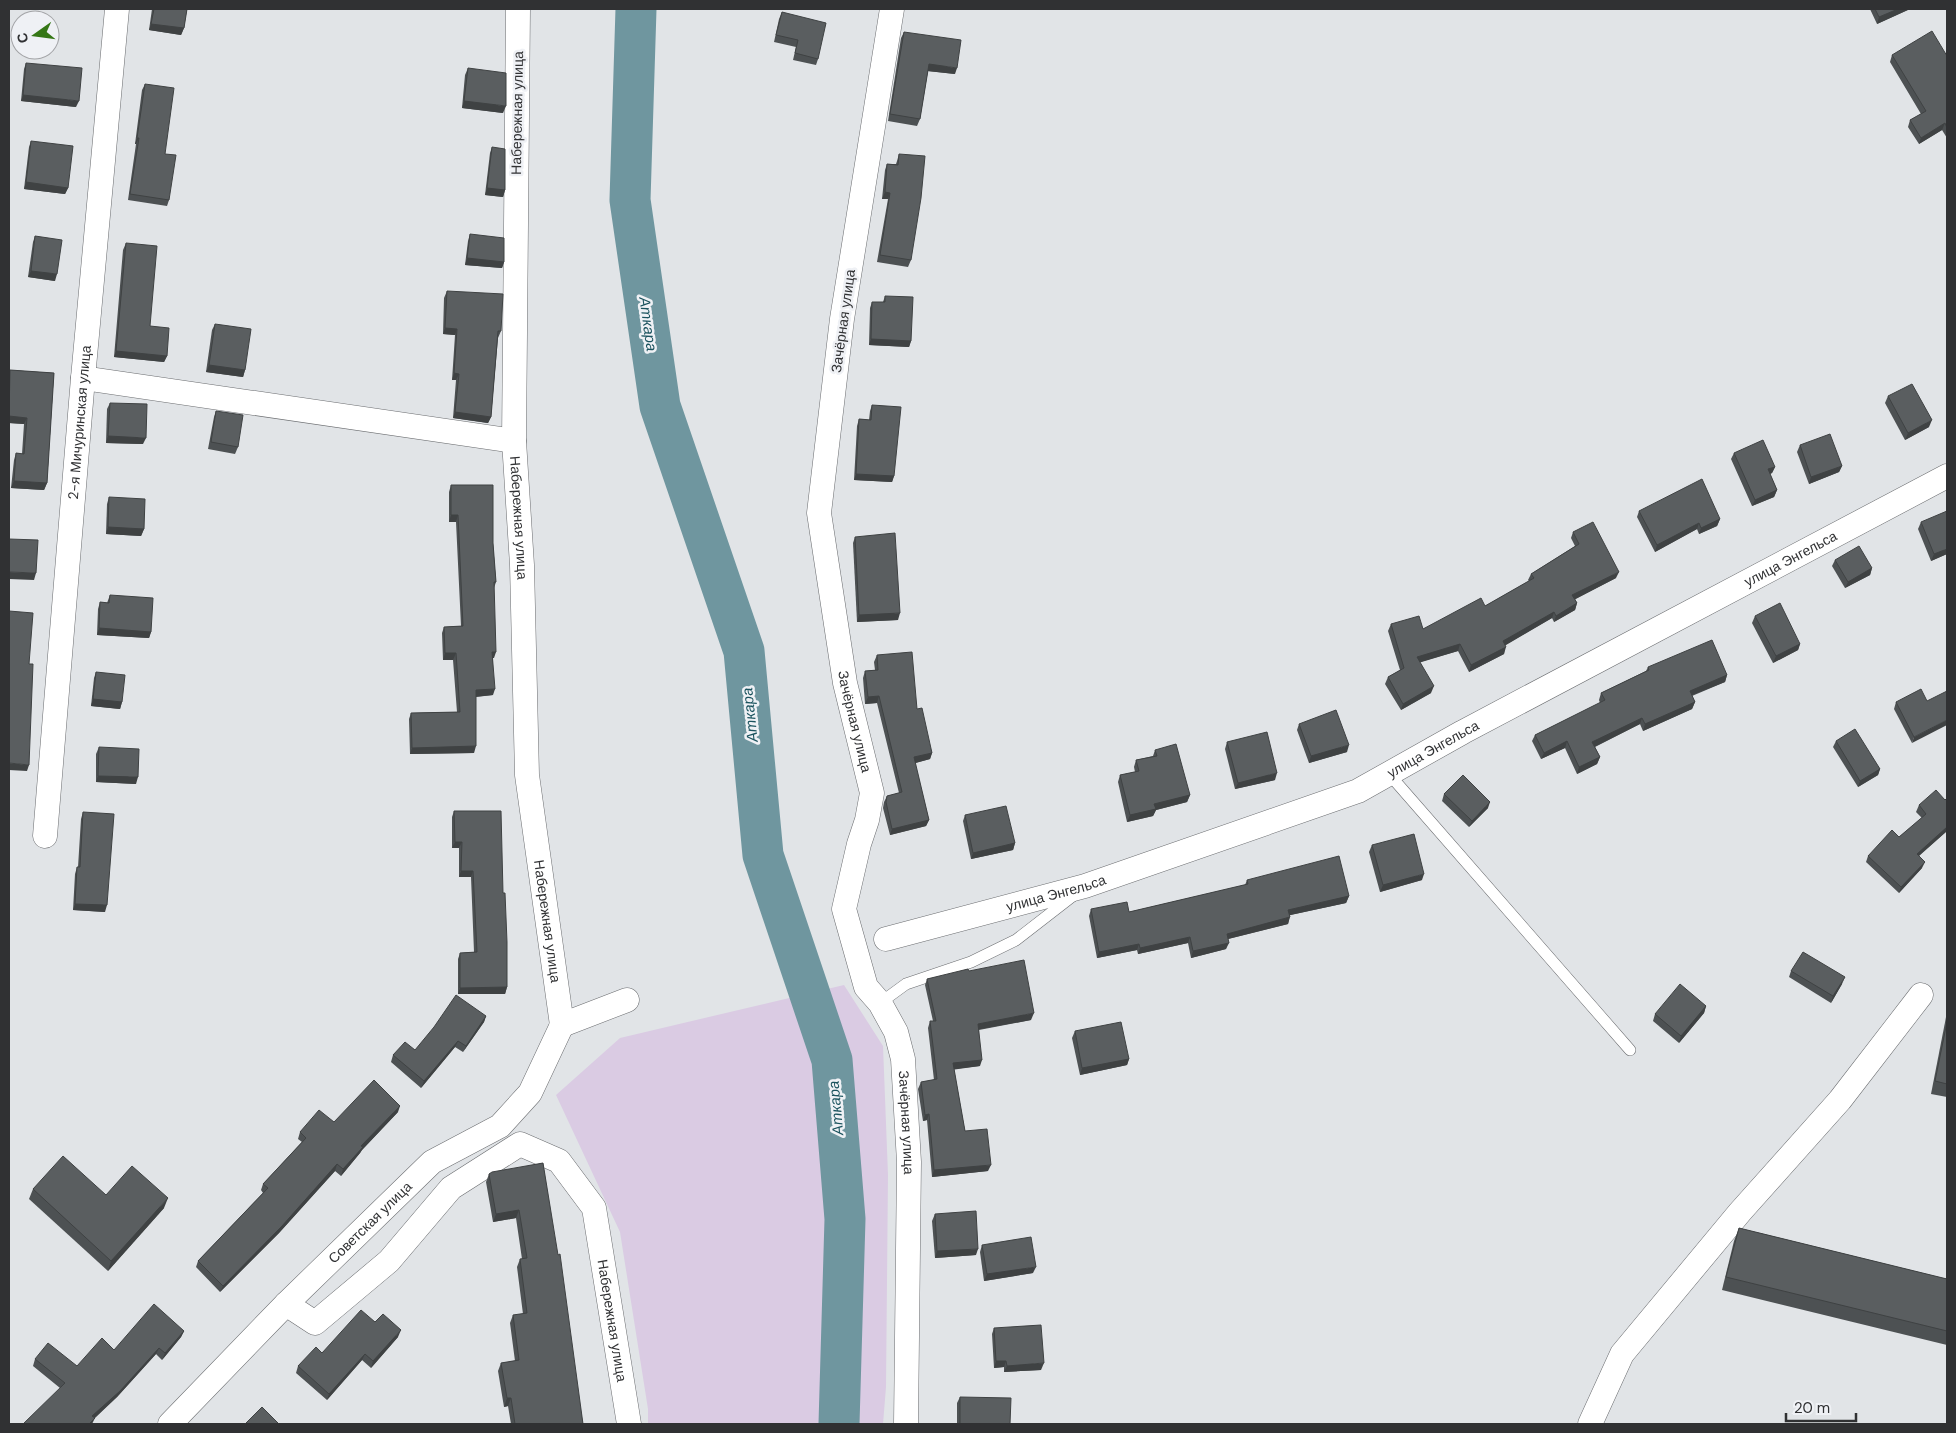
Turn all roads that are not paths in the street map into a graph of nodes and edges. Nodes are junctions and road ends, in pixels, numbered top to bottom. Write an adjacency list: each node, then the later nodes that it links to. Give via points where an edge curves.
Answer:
1 (117, 9): 4 (street, 2-я Мичуринская улица)
2 (518, 9): 5 (street, Набережная улица)
3 (892, 9): 13 (street, Зачёрная улица, via 842,319 819,513 845,683 872,793 844,909 866,987)
4 (83, 378): 5 (street); 8 (street, 2-я Мичуринская улица)
5 (514, 442): 14 (street, Набережная улица, via 522,565 526,776)
6 (1947, 476): 7 (street, улица Энгельса)
7 (1389, 774): 9 (street, улица Энгельса, via 1358,791); 15 (lane)
8 (45, 836)
9 (1085, 886): 10 (street, улица Энгельса); 13 (lane, via 1016,940 971,962 906,984)
10 (886, 939)
11 (1921, 995): 20 (street, via 1840,1100 1740,1212 1622,1354)
12 (627, 1000): 14 (street)
13 (880, 1003): 19 (street, Зачёрная улица, via 896,1032 903,1059 909,1162)
14 (562, 1025): 16 (street, Советская улица, via 530,1093 500,1126 432,1162)
15 (1630, 1050)
16 (286, 1304): 17 (street, Советская улица); 18 (street, Набережная улица, via 315,1323 389,1261 451,1188 520,1144 559,1161 594,1208)
17 (170, 1424)
18 (629, 1424)
19 (906, 1424)
20 (1590, 1424)

